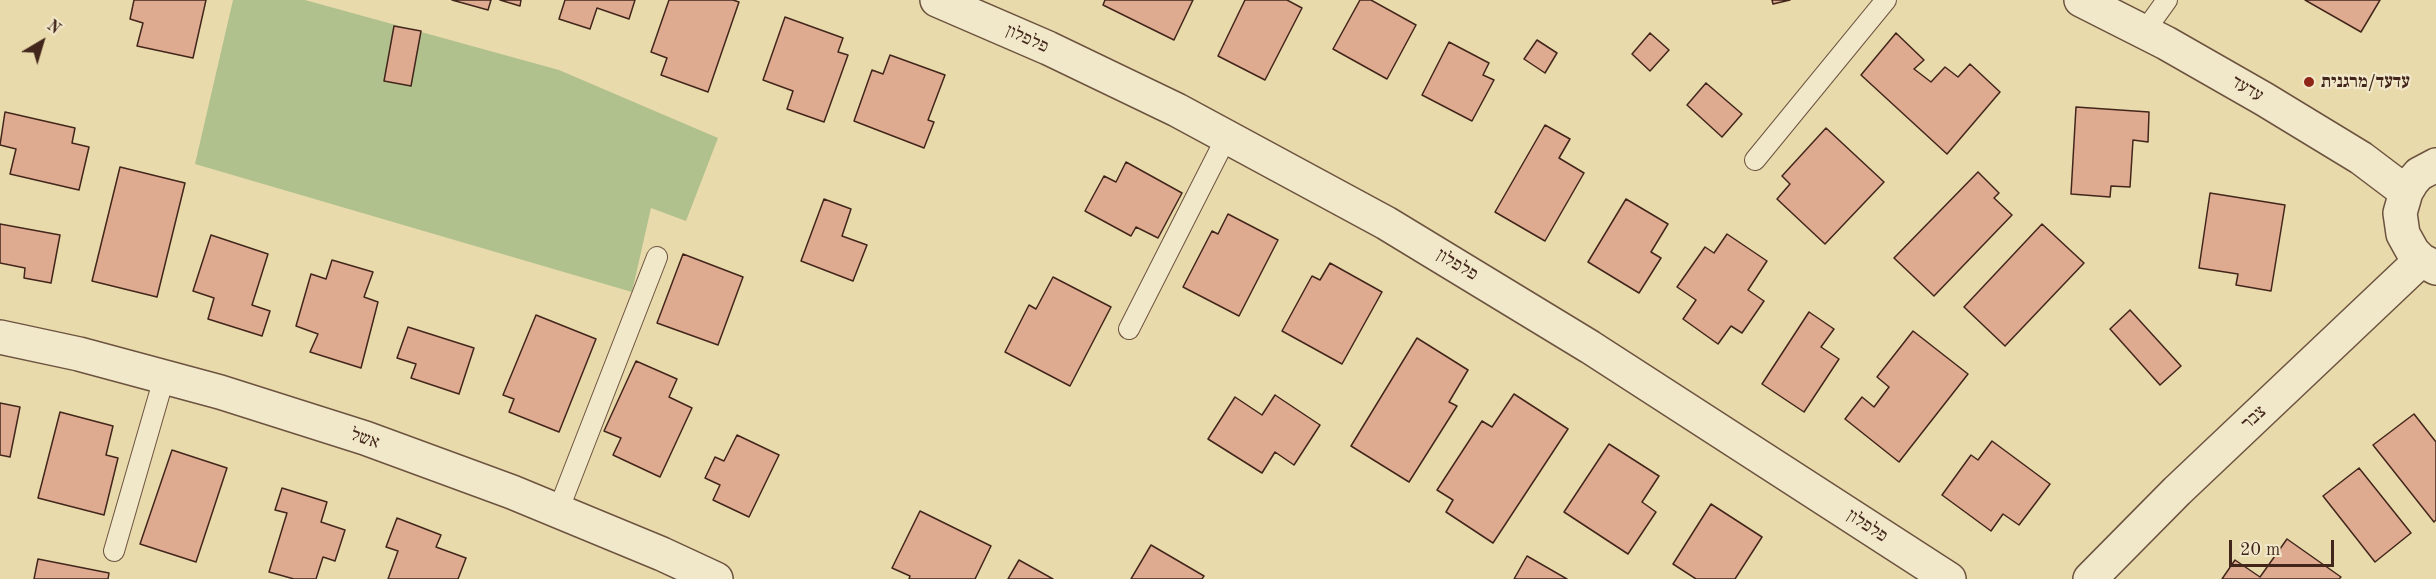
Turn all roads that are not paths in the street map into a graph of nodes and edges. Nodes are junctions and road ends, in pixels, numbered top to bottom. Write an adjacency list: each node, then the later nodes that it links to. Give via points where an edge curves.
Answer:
1 (937, 0): 6 (street, פלפלון, via 1071,58)
2 (1886, 0): 7 (lane)
3 (2081, 0): 5 (street, עדעד)
4 (2167, 0): 5 (lane)
5 (2144, 32): 9 (street, עדעד, via 2312,128)
6 (1227, 136): 12 (lane); 18 (street, פלפלון, via 1488,284)
7 (1755, 160)
8 (2436, 165): 9 (street, via 2419,174)
9 (2406, 192): 11 (street, via 2400,213 2403,234 2413,252)
10 (657, 257): 15 (lane)
11 (2429, 264): 19 (street, צבר, via 2177,490)
12 (1129, 329)
13 (0, 337): 14 (street, אשל)
14 (164, 378): 15 (street, אשל, via 364,438); 16 (lane)
15 (558, 511): 17 (street, אשל)
16 (114, 551)
17 (716, 579)
18 (1949, 579)
19 (2090, 579)

